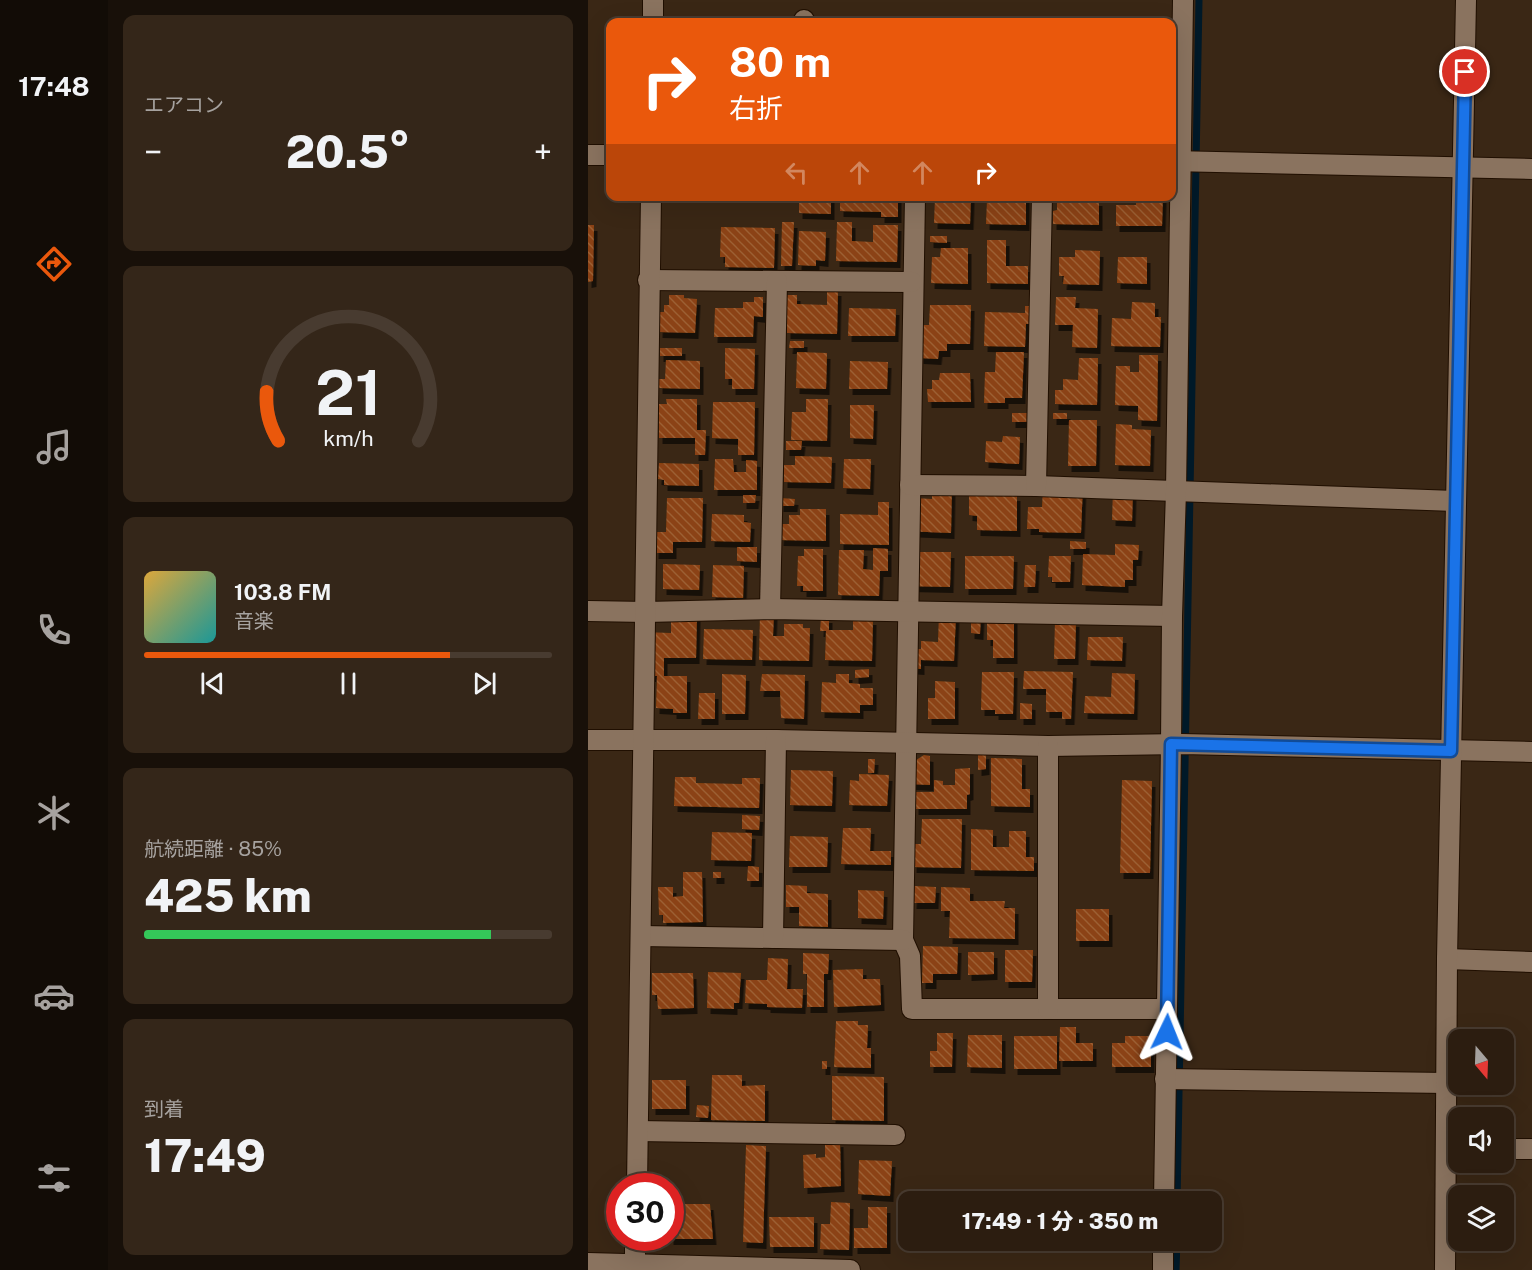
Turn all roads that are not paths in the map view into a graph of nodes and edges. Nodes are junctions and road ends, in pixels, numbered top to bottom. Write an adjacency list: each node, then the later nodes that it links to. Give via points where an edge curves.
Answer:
1 (653, 0): 4 (street)
2 (1183, 0): 5 (street)
3 (1466, 0): 9 (street)
4 (653, 18)
5 (1177, 32): 8 (street)
6 (588, 155): 7 (street)
7 (606, 155)
8 (1186, 162): 9 (street); 19 (street)
9 (1463, 168): 10 (street); 20 (street)
10 (1532, 169)
11 (651, 201): 14 (street)
12 (915, 201): 16 (street)
13 (1042, 201): 18 (street)
14 (648, 280): 15 (street); 23 (street)
15 (777, 281): 16 (street); 21 (street)
16 (912, 282): 17 (street)
17 (910, 485): 18 (street); 24 (street)
18 (1036, 486): 19 (street)
19 (1186, 492): 20 (street); 25 (street)
20 (1455, 501): 32 (street)
21 (770, 609): 23 (street); 24 (street)
22 (588, 611): 23 (street)
23 (646, 612): 28 (street)
24 (910, 613): 25 (street); 29 (street)
25 (1172, 616): 30 (street)
26 (588, 740): 28 (street)
27 (776, 740): 28 (street); 29 (street); 35 (street)
28 (643, 741): 34 (street)
29 (907, 742): 31 (street); 36 (street)
30 (1182, 744): 31 (street); 32 (street); 39 (street)
31 (1048, 746): 40 (street)
32 (1451, 751): 33 (street); 37 (street)
33 (1532, 752)
34 (641, 936): 35 (street); 44 (street)
35 (773, 938): 36 (street)
36 (903, 940): 40 (street, via 910,956 912,1009)
37 (1447, 959): 38 (street); 42 (street)
38 (1532, 962)
39 (1167, 1009): 40 (street); 41 (street)
40 (1048, 1010)
41 (1176, 1080): 42 (street); 50 (street)
42 (1446, 1083): 43 (street)
43 (1448, 1107)
44 (638, 1131): 45 (street); 48 (street)
45 (895, 1135)
46 (1514, 1149): 47 (street)
47 (1532, 1149)
48 (637, 1173)
49 (1451, 1173): 57 (street)
50 (1165, 1191)
51 (635, 1251): 54 (street)
52 (1163, 1251): 56 (street)
53 (588, 1263): 54 (street)
54 (635, 1267): 55 (street)
55 (850, 1270)
56 (1163, 1270)
57 (1445, 1270)

